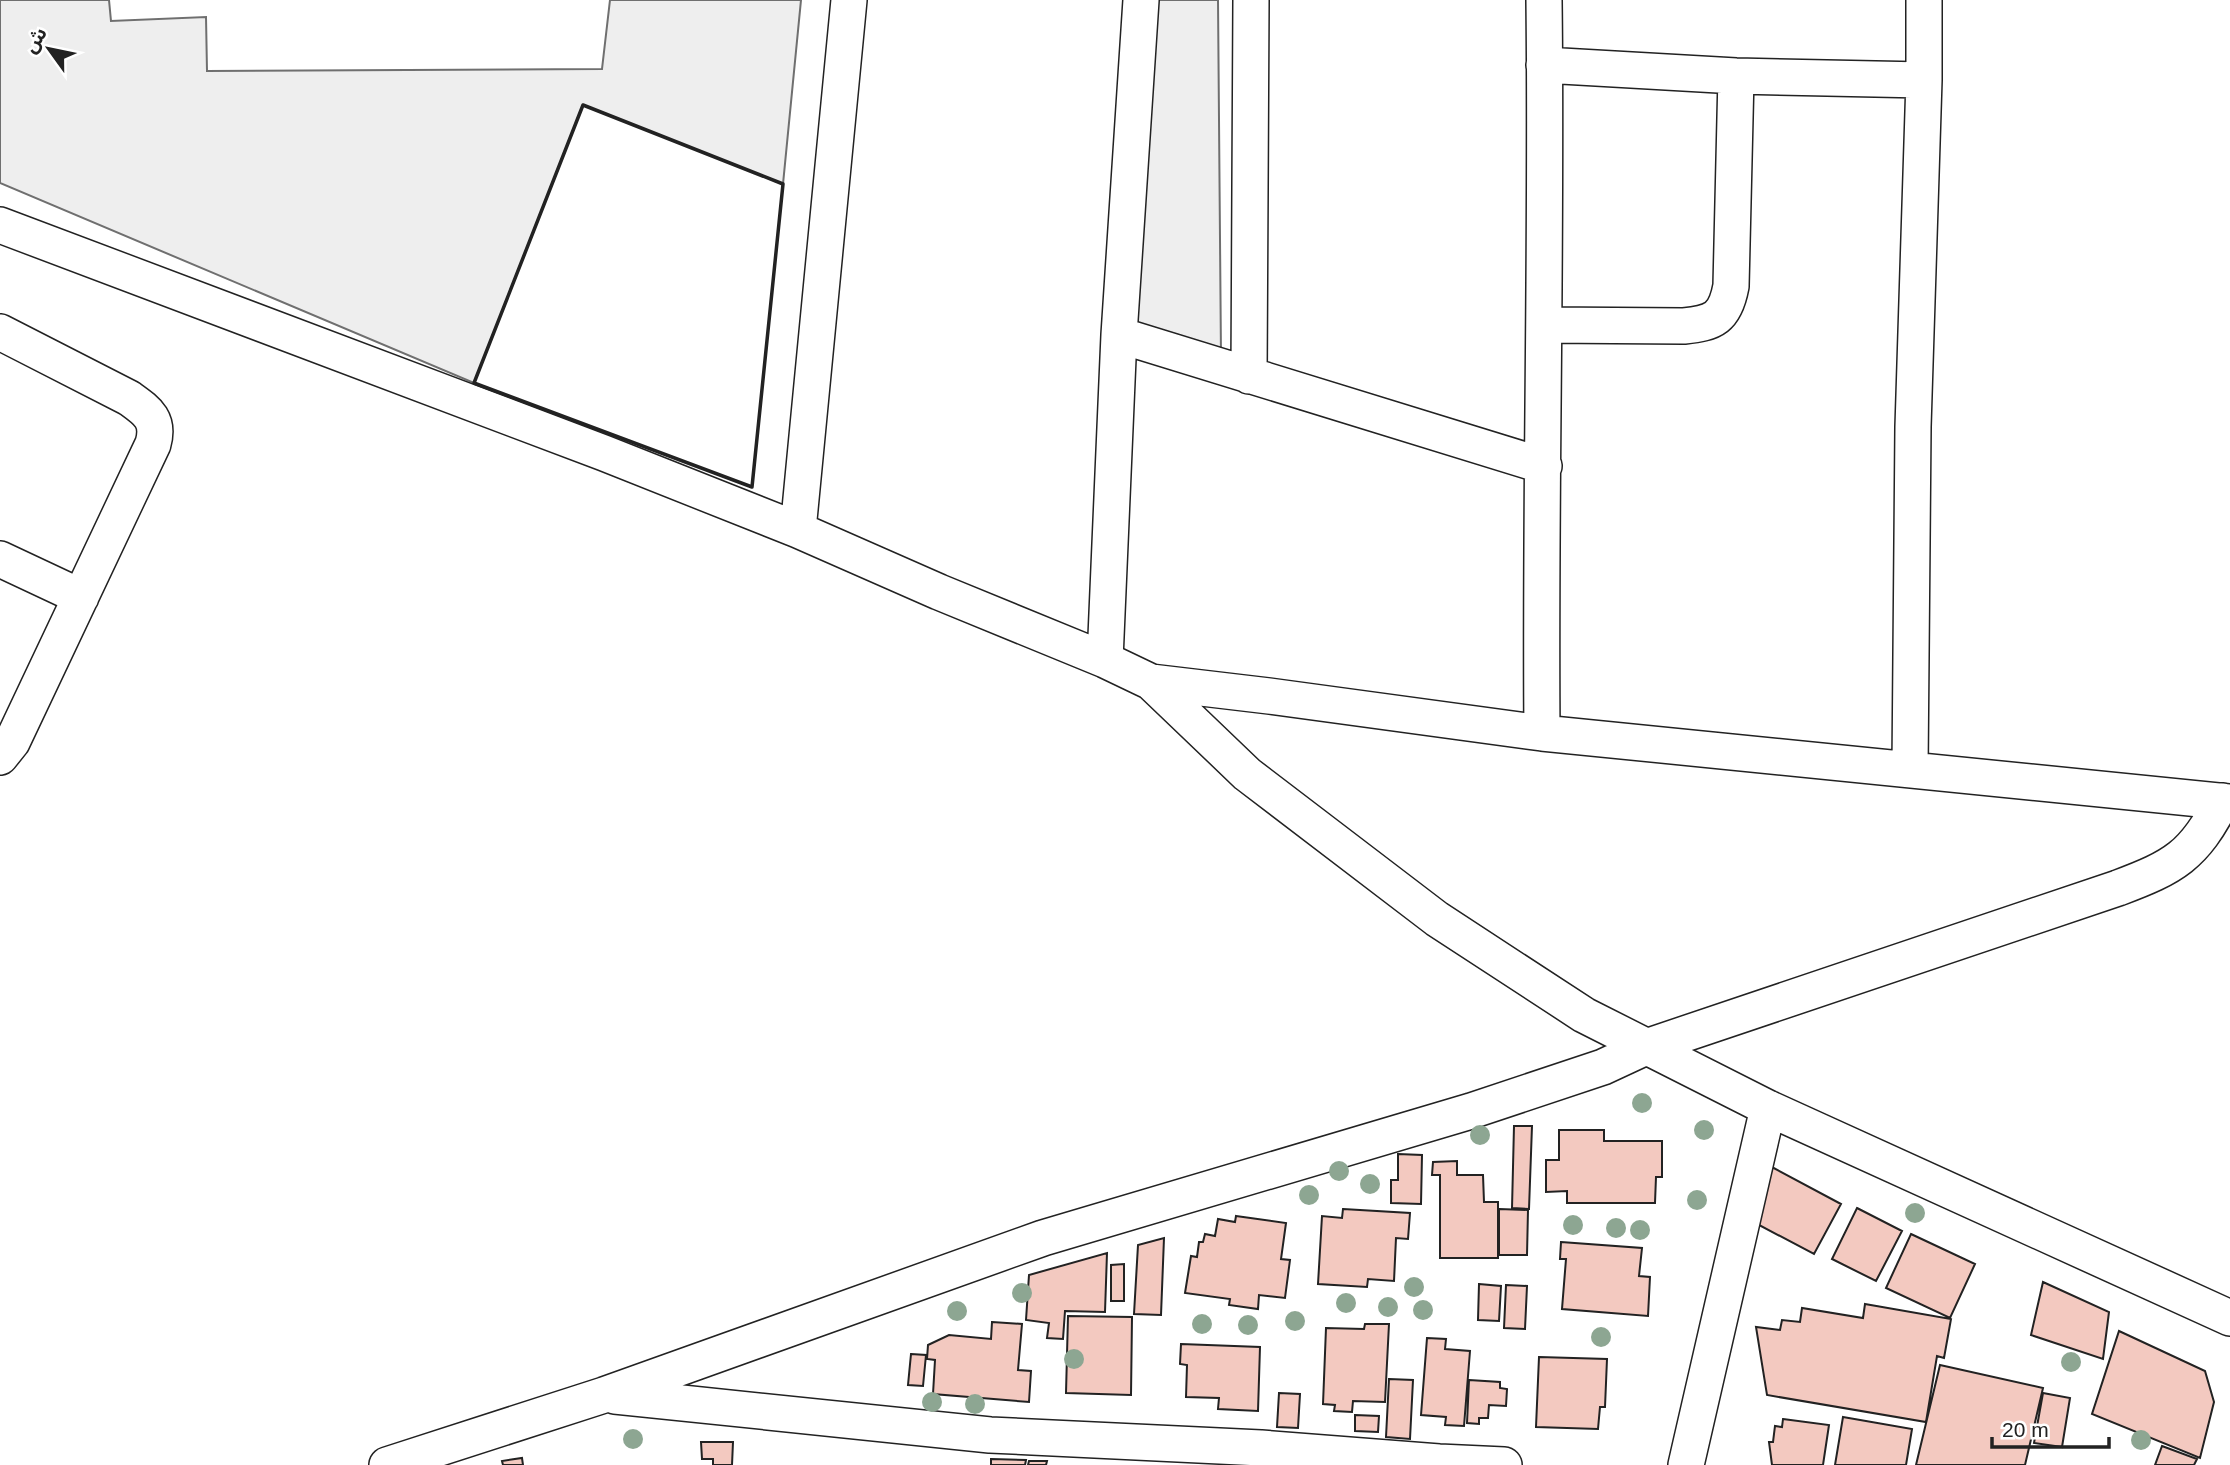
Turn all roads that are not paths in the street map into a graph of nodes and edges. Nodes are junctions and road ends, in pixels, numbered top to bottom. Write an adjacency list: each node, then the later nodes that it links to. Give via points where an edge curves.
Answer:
1 (849, 0): 15 (street)
2 (1141, 0): 12 (street)
3 (1251, 0): 13 (street)
4 (1544, 0): 6 (street)
5 (1924, 0): 8 (street)
6 (1544, 65): 7 (street); 10 (street)
7 (1736, 76): 8 (street); 10 (street, via 1731,286 1717,318 1684,326)
8 (1924, 80): 22 (street, via 1913,427)
9 (0, 225): 15 (street)
10 (1544, 325): 14 (street)
11 (0, 332): 17 (street, via 129,398 146,410 154,423 153,444)
12 (1119, 335): 13 (street); 18 (street)
13 (1249, 376): 14 (street)
14 (1544, 466): 20 (street)
15 (798, 530): 18 (street)
16 (0, 559): 17 (street)
17 (81, 597): 21 (street, via 12,742)
18 (1105, 660): 19 (street)
19 (1151, 682): 20 (street); 24 (street, via 1247,774 1437,919 1584,1015)
20 (1542, 733): 22 (street)
21 (0, 757)
22 (1910, 770): 23 (street)
23 (2226, 802): 24 (street, via 2195,846 2151,875)
24 (1646, 1047): 25 (street); 27 (street, via 1603,1067 1471,1111 1044,1238)
25 (1768, 1108): 26 (street); 33 (street)
26 (2230, 1318)
27 (604, 1395): 28 (street); 31 (street)
28 (989, 1450): 29 (street)
29 (1260, 1456): 30 (street)
30 (1438, 1464): 32 (street)
31 (387, 1465)
32 (1504, 1465)
33 (1686, 1465)

